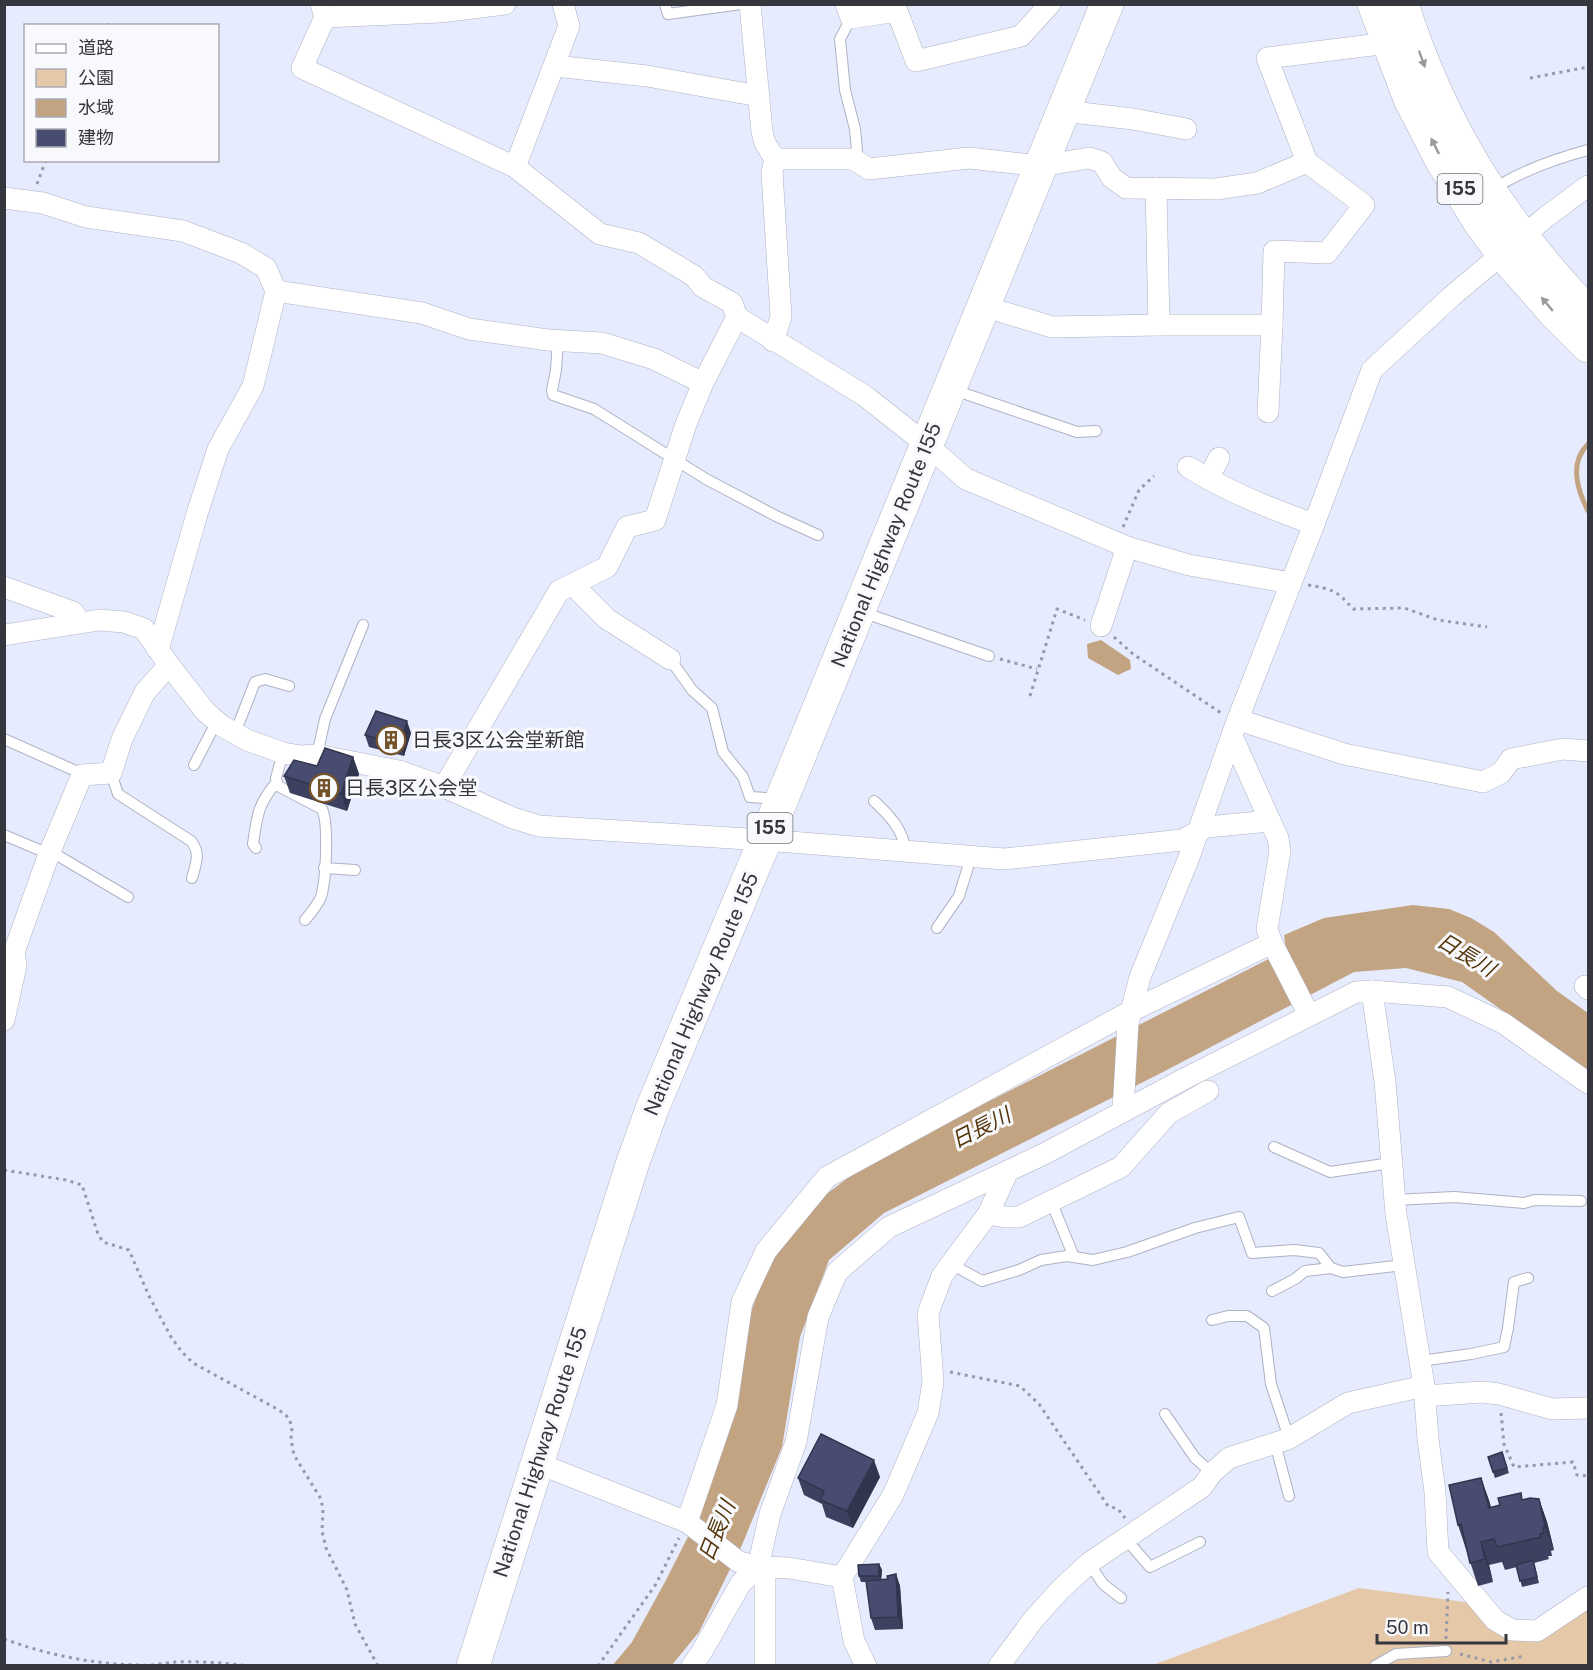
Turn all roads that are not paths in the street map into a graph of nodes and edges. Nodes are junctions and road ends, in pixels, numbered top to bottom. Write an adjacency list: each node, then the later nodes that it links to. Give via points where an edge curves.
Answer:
1 (505, 4): 10 (street, via 440,12)
2 (563, 4): 13 (street, via 569,26)
3 (665, 4): 4 (lane, via 668,14)
4 (741, 4)
5 (750, 4): 14 (street)
6 (1050, 4): 11 (street, via 1021,36 916,61 897,11)
7 (1107, 4): 15 (highway, National Highway Route 155 / 155)
8 (1374, 4): 12 (highway, 155)
9 (1402, 4): 27 (highway, 155, one-way to 27, via 1428,76)
10 (323, 11): 22 (street, via 302,68)
11 (849, 11): 19 (lane, via 840,39 845,90 855,129 857,150)
12 (1388, 43): 20 (street, via 1266,58); 27 (highway, 155, one-way to 12, via 1481,224 1442,161 1410,99)
13 (555, 66): 14 (street, via 648,76); 22 (street)
14 (759, 96): 18 (street, via 762,132)
15 (1063, 111): 16 (street); 21 (highway, National Highway Route 155 / 155)
16 (1186, 129)
17 (1588, 150): 23 (lane, via 1529,168)
18 (775, 159): 19 (street); 35 (street, via 772,172 781,317)
19 (853, 159): 21 (street, via 869,169 969,158)
20 (1307, 162): 25 (street, via 1257,183 1216,189); 32 (street, via 1364,205 1327,253 1274,251)
21 (1041, 166): 25 (street, via 1089,158 1102,162 1112,178 1126,188); 29 (highway, National Highway Route 155 / 155)
22 (515, 167): 31 (street, via 600,234 639,243 694,276 703,287 732,303)
23 (1505, 182)
24 (1588, 186): 27 (street)
25 (1156, 188): 33 (street)
26 (4, 198): 28 (street, via 86,217 183,231 241,253 266,268)
27 (1512, 246): 30 (highway, 155); 36 (highway, 155, one-way to 27, via 1555,313); 46 (street, via 1372,370)
28 (276, 291): 34 (street, via 422,313 469,329); 58 (street, via 253,386 218,449 197,514)
29 (983, 306): 33 (street, via 1052,327); 38 (highway, National Highway Route 155 / 155)
30 (1588, 313)
31 (737, 317): 35 (street); 37 (street)
32 (1272, 324): 33 (street); 39 (street)
33 (1159, 325)
34 (558, 340): 37 (street, via 602,343 654,359); 43 (lane, via 553,395 594,409)
35 (773, 341): 41 (street, via 865,396)
36 (1588, 346)
37 (703, 383): 43 (street)
38 (950, 388): 40 (lane, via 1077,432); 41 (highway, National Highway Route 155 / 155)
39 (1268, 412)
40 (1096, 431)
41 (927, 445): 48 (street, via 966,480); 52 (highway, National Highway Route 155 / 155)
42 (1219, 458): 45 (street)
43 (674, 459): 47 (lane); 50 (street, via 655,520 627,527 607,567)
44 (1188, 467): 45 (street)
45 (1208, 479): 46 (street, via 1262,506)
46 (1314, 524): 49 (street)
47 (818, 535)
48 (1122, 545): 49 (street, via 1189,565); 55 (street)
49 (1291, 582): 62 (street)
50 (573, 585): 59 (street, via 608,619); 72 (street, via 560,591)
51 (4, 587): 53 (street, via 73,612)
52 (858, 611): 57 (lane); 74 (highway, National Highway Route 155 / 155)
53 (80, 622): 56 (street); 58 (street, via 124,622 144,629)
54 (363, 625): 67 (lane, via 325,719)
55 (1101, 626)
56 (4, 635)
57 (989, 656)
58 (164, 657): 61 (street); 69 (street, via 122,739)
59 (670, 659): 74 (lane, via 692,690 712,708 723,752 743,777 750,797)
60 (289, 686): 63 (lane, via 265,679 255,682)
61 (217, 721): 63 (street); 68 (lane)
62 (1236, 727): 65 (street, via 1483,782 1501,773 1511,759 1563,749); 75 (street); 76 (street)
63 (235, 733): 66 (street)
64 (4, 740): 70 (lane)
65 (1588, 751)
66 (282, 753): 67 (street); 71 (lane)
67 (317, 755): 72 (street, via 399,771)
68 (194, 765)
69 (111, 773): 70 (street); 85 (lane, via 118,794 197,849)
70 (82, 776): 80 (street)
71 (277, 782): 79 (lane, via 258,812 253,844); 83 (lane, via 285,791 322,809 326,821)
72 (444, 787): 78 (street, via 538,826)
73 (874, 801): 81 (lane, via 896,825)
74 (779, 804): 78 (highway, National Highway Route 155 / 155)
75 (1270, 821): 76 (street); 89 (street, via 1280,851 1267,929)
76 (1197, 832): 82 (street, via 1182,840 1004,860); 93 (street, via 1140,977)
77 (4, 835): 80 (lane)
78 (765, 840): 81 (street); 117 (highway, National Highway Route 155 / 155, via 652,1109)
79 (256, 848)
80 (49, 852): 86 (lane); 90 (street)
81 (905, 852): 82 (street)
82 (971, 857): 88 (lane, via 959,896)
83 (324, 868): 84 (lane); 87 (lane, via 320,898)
84 (355, 870)
85 (192, 879)
86 (128, 897)
87 (305, 920)
88 (937, 928)
89 (1272, 943): 92 (street); 93 (street)
90 (9, 952): 94 (street, via 16,966)
91 (1372, 991): 92 (street, via 1356,992); 95 (street, via 1448,996 1503,1023); 99 (street)
92 (1307, 1011): 97 (street)
93 (1129, 1017): 97 (street); 120 (street, via 826,1177 766,1251 742,1302 727,1405)
94 (4, 1020)
95 (1588, 1083)
96 (1208, 1091): 102 (street, via 1169,1113 1121,1167)
97 (1122, 1109): 100 (street)
98 (1274, 1147): 99 (lane, via 1330,1172)
99 (1391, 1163): 101 (street)
100 (1008, 1171): 104 (street); 124 (street, via 889,1227 837,1272 818,1317 796,1442)
101 (1394, 1200): 103 (lane, via 1454,1197 1524,1203); 107 (street)
102 (1051, 1201): 104 (street, via 1019,1217); 105 (lane)
103 (1581, 1201)
104 (988, 1214): 106 (street)
105 (1074, 1257): 106 (lane, via 1041,1260 982,1281); 108 (lane, via 1093,1260 1127,1252 1239,1217 1252,1254 1294,1250 1319,1253)
106 (951, 1263): 125 (street, via 928,1313 932,1376 928,1413 893,1495)
107 (1404, 1265): 108 (lane, via 1343,1272); 112 (street)
108 (1331, 1268): 110 (lane, via 1305,1271)
109 (1528, 1278): 112 (lane, via 1514,1282 1504,1347)
110 (1272, 1291)
111 (1212, 1320): 116 (lane, via 1247,1316 1264,1328 1271,1384 1286,1429)
112 (1420, 1361): 113 (street)
113 (1424, 1391): 114 (street, via 1499,1394 1552,1409); 116 (street, via 1348,1403); 126 (street, via 1438,1552 1467,1589 1495,1620 1512,1630 1537,1631)
114 (1588, 1408)
115 (1166, 1414): 118 (lane, via 1195,1458)
116 (1284, 1440): 118 (street, via 1229,1458); 119 (lane)
117 (537, 1463): 120 (street); 129 (highway, National Highway Route 155 / 155)
118 (1212, 1473): 121 (street, via 1202,1487)
119 (1289, 1496)
120 (687, 1522): 124 (street)
121 (1130, 1535): 122 (lane, via 1150,1568); 123 (street)
122 (1200, 1542)
123 (1089, 1563): 127 (lane, via 1103,1584); 133 (street, via 1033,1620)
124 (748, 1564): 125 (street); 130 (street, via 741,1583); 131 (street, via 765,1578)
125 (842, 1577): 132 (street, via 854,1641)
126 (1588, 1597)
127 (1121, 1598)
128 (1446, 1651): 134 (lane, via 1396,1654)
129 (473, 1665)
130 (692, 1665)
131 (765, 1665)
132 (866, 1665)
133 (999, 1665)
134 (1375, 1665)

